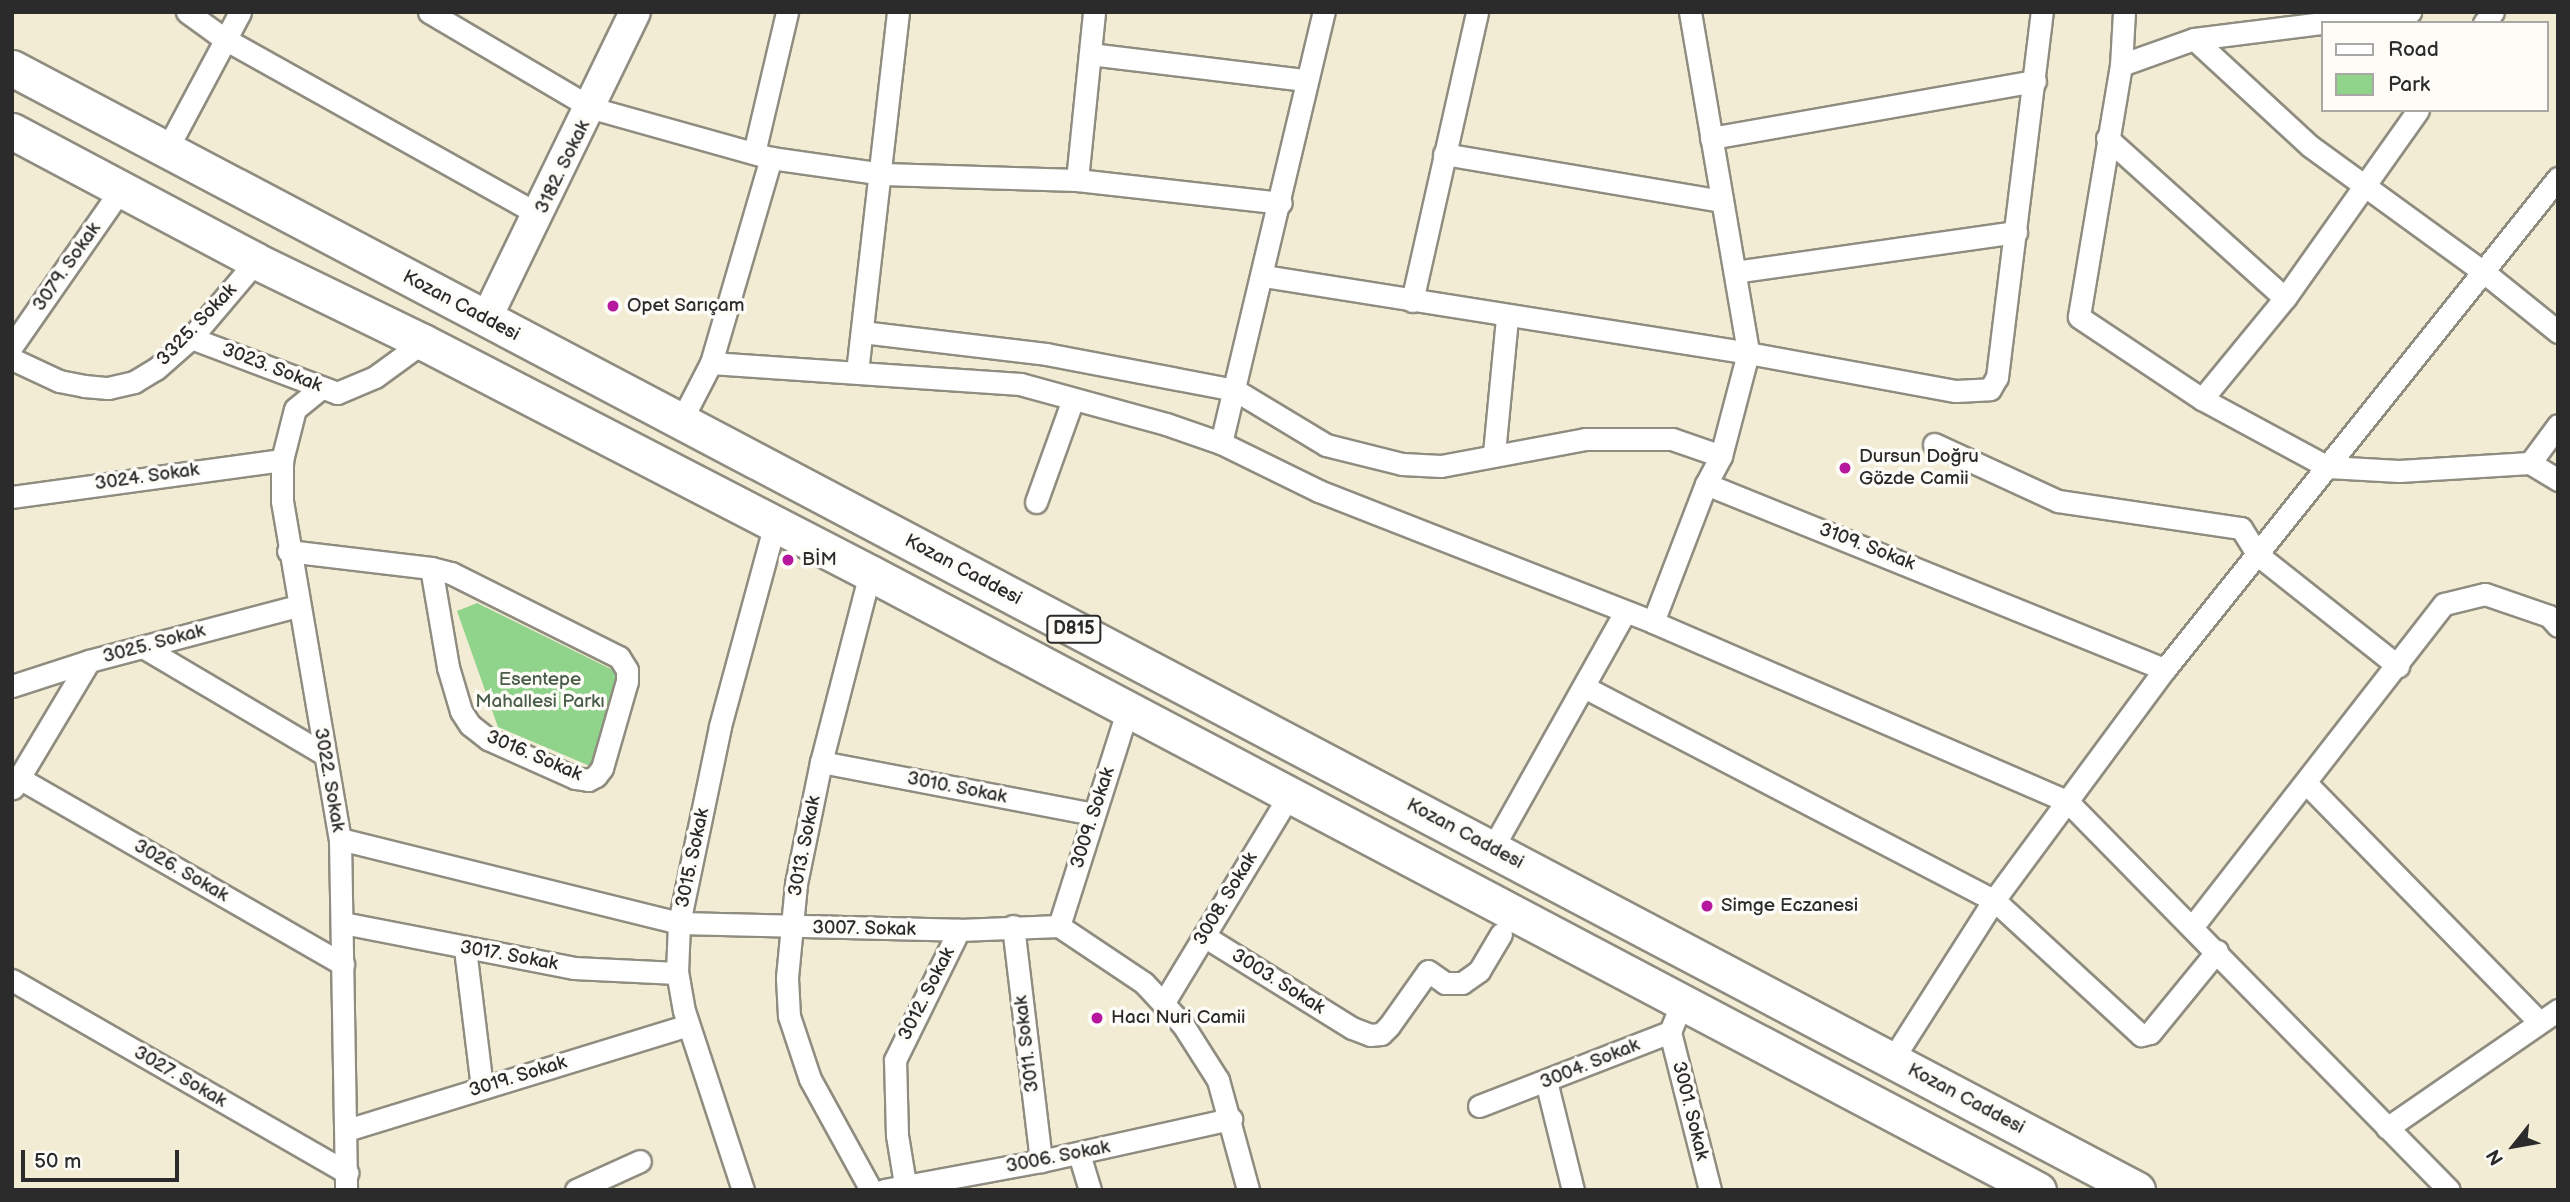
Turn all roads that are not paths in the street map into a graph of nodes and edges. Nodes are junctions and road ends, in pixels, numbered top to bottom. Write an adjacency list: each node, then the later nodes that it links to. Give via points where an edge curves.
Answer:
1 (187, 12): 16 (street)
2 (240, 12): 16 (street)
3 (429, 12): 23 (street)
4 (635, 12): 23 (main road, 3182. Sokak)
5 (787, 12): 30 (street)
6 (898, 12): 31 (street)
7 (1094, 12): 18 (street)
8 (1324, 12): 21 (street)
9 (1477, 12): 29 (street)
10 (1690, 12): 26 (street)
11 (2042, 12): 22 (street)
12 (2124, 12): 19 (street)
13 (2410, 12): 14 (street)
14 (2340, 21)
15 (2322, 23): 17 (street)
16 (223, 38): 28 (street); 38 (street)
17 (2194, 38): 19 (street); 34 (street, via 2272,115)
18 (1090, 54): 21 (street); 33 (street)
19 (2121, 65): 27 (street)
20 (12, 68): 28 (highway, Kozan Caddesi / D815)
21 (1305, 80): 37 (street)
22 (2035, 80): 26 (street); 39 (street)
23 (592, 108): 30 (street); 38 (main road, 3182. Sokak)
24 (2417, 112): 34 (street)
25 (12, 131): 35 (highway, D815)
26 (1711, 138): 36 (street)
27 (2107, 138): 44 (street); 60 (street, via 2079,317)
28 (167, 149): 47 (highway, Kozan Caddesi / D815)
29 (1444, 153): 36 (street); 45 (street)
30 (763, 156): 31 (street); 55 (street)
31 (883, 174): 33 (street); 48 (street)
32 (2558, 178): 42 (street)
33 (1077, 180): 37 (street)
34 (2364, 185): 42 (street); 44 (street)
35 (121, 189): 40 (highway, D815); 52 (street, 3079. Sokak)
36 (1721, 201): 41 (street)
37 (1281, 203): 43 (street)
38 (540, 215): 47 (main road, 3182. Sokak)
39 (2016, 232): 41 (street); 53 (street, via 1997,377 1990,389 1956,391)
40 (256, 261): 50 (street, 3325. Sokak); 51 (highway, D815)
41 (1735, 271): 53 (street)
42 (2485, 273): 49 (street); 69 (street)
43 (1264, 276): 45 (street); 58 (street)
44 (2285, 298): 60 (street)
45 (1412, 301): 46 (street)
46 (1507, 318): 53 (street); 65 (street)
47 (486, 319): 61 (highway, Kozan Caddesi / D815)
48 (862, 332): 56 (street); 58 (street, via 1046,354)
49 (2558, 332)
50 (191, 338): 54 (street, 3325. Sokak, via 156,369 134,382 108,388 59,381); 57 (street, 3023. Sokak)
51 (423, 342): 57 (street, 3023. Sokak, via 349,390 337,393); 74 (highway, D815)
52 (12, 346)
53 (1748, 353): 66 (street)
54 (12, 359)
55 (711, 363): 56 (street); 61 (street)
56 (857, 372): 59 (street, via 1020,384)
57 (321, 388): 67 (street, 3022. Sokak, via 295,409)
58 (1235, 390): 63 (street); 65 (street, via 1326,445 1402,464 1441,466)
59 (1073, 399): 63 (street); 73 (street)
60 (2202, 399): 69 (street)
61 (681, 421): 98 (highway, Kozan Caddesi / D815)
62 (2558, 425): 68 (street)
63 (1221, 443): 80 (street, via 1319,491)
64 (1934, 444): 76 (street, via 2058,501 2241,528)
65 (1494, 453): 66 (street, via 1585,439 1672,439)
66 (1721, 456): 71 (street)
67 (282, 460): 72 (street, 3024. Sokak); 75 (street, 3022. Sokak)
68 (2530, 463): 69 (street, via 2399,471); 70 (street)
69 (2328, 467): 76 (street)
70 (2558, 481)
71 (1706, 484): 81 (street); 86 (street, 3109. Sokak)
72 (12, 498)
73 (1036, 502)
74 (775, 524): 78 (highway, D815); 101 (street, 3015. Sokak, via 720,726)
75 (288, 551): 77 (street, 3016. Sokak); 79 (street, 3022. Sokak)
76 (2258, 555): 85 (street); 86 (street)
77 (431, 568): 77 (street, 3016. Sokak, via 448,667 470,725 575,778 596,776 627,681 624,663 451,573)
78 (870, 573): 89 (highway, D815); 91 (street, 3013. Sokak)
79 (297, 606): 83 (street, 3025. Sokak); 90 (street, 3022. Sokak)
80 (1625, 612): 81 (street); 88 (street)
81 (1653, 622): 95 (street)
82 (2558, 626): 85 (street, via 2549,616 2523,605 2485,594 2458,597 2444,604)
83 (144, 647): 84 (street, 3025. Sokak); 90 (street)
84 (89, 661): 87 (street, 3025. Sokak); 92 (street)
85 (2398, 666): 93 (street)
86 (2165, 669): 95 (street)
87 (12, 686)
88 (1586, 688): 98 (street); 99 (street)
89 (1127, 711): 94 (highway, D815); 96 (street, 3009. Sokak)
90 (324, 754): 97 (street, 3022. Sokak)
91 (821, 762): 96 (street, 3010. Sokak); 105 (street, 3013. Sokak)
92 (16, 784): 111 (street, 3026. Sokak)
93 (2307, 784): 104 (street); 117 (street)
94 (1289, 796): 108 (street, 3008. Sokak); 116 (highway, D815)
95 (2067, 802): 99 (street); 104 (street)
96 (1093, 814): 103 (street, 3009. Sokak)
97 (340, 839): 100 (street, 3022. Sokak); 101 (street, 3007. Sokak)
98 (1492, 849): 119 (highway, Kozan Caddesi / D815)
99 (1994, 900): 110 (street, via 2141,1035 2150,1033); 119 (street)
100 (343, 923): 109 (street, 3017. Sokak); 111 (street, 3022. Sokak)
101 (679, 923): 105 (street, 3007. Sokak); 112 (street, 3015. Sokak)
102 (1013, 926): 103 (street, 3007. Sokak); 106 (street, 3007. Sokak); 128 (street, 3011. Sokak)
103 (1059, 926): 114 (street)
104 (2193, 926): 110 (street)
105 (790, 928): 106 (street, 3007. Sokak); 133 (street, 3013. Sokak, via 789,1016 799,1050 810,1079)
106 (959, 930): 130 (street, 3012. Sokak, via 895,1060 897,1135)
107 (1501, 934): 108 (street, 3003. Sokak, via 1479,971 1462,983 1445,983 1428,971 1381,1034 1352,1028)
108 (1204, 936): 114 (street, 3008. Sokak)
109 (465, 949): 112 (street, 3017. Sokak, via 574,968); 121 (street)
110 (2217, 951): 124 (street)
111 (343, 964): 125 (street, 3022. Sokak)
112 (677, 973): 118 (street, 3015. Sokak)
113 (12, 980): 129 (street, 3027. Sokak)
114 (1164, 1002): 123 (street, via 1217,1080)
115 (2558, 1010): 117 (street)
116 (1676, 1017): 120 (street, 3004. Sokak); 138 (street, 3001. Sokak); 139 (highway, D815)
117 (2539, 1022): 124 (street)
118 (688, 1025): 121 (street, 3019. Sokak); 132 (street, 3015. Sokak)
119 (1892, 1060): 140 (highway, Kozan Caddesi / D815)
120 (1546, 1082): 122 (street, 3004. Sokak); 137 (street)
121 (482, 1088): 125 (street, 3019. Sokak)
122 (1479, 1106)
123 (1231, 1119): 126 (street, 3006. Sokak); 136 (street)
124 (2387, 1128): 141 (street)
125 (347, 1130): 129 (street, 3022. Sokak)
126 (1079, 1154): 128 (street, 3006. Sokak); 135 (street)
127 (640, 1161): 131 (street)
128 (1041, 1161): 130 (street, 3006. Sokak)
129 (346, 1181)
130 (905, 1184): 134 (street, 3006. Sokak)
131 (576, 1190)
132 (743, 1190)
133 (872, 1190)
134 (884, 1190)
135 (1090, 1190)
136 (1248, 1190)
137 (1573, 1190)
138 (1710, 1190)
139 (2038, 1190)
140 (2137, 1190)
141 (2449, 1190)

